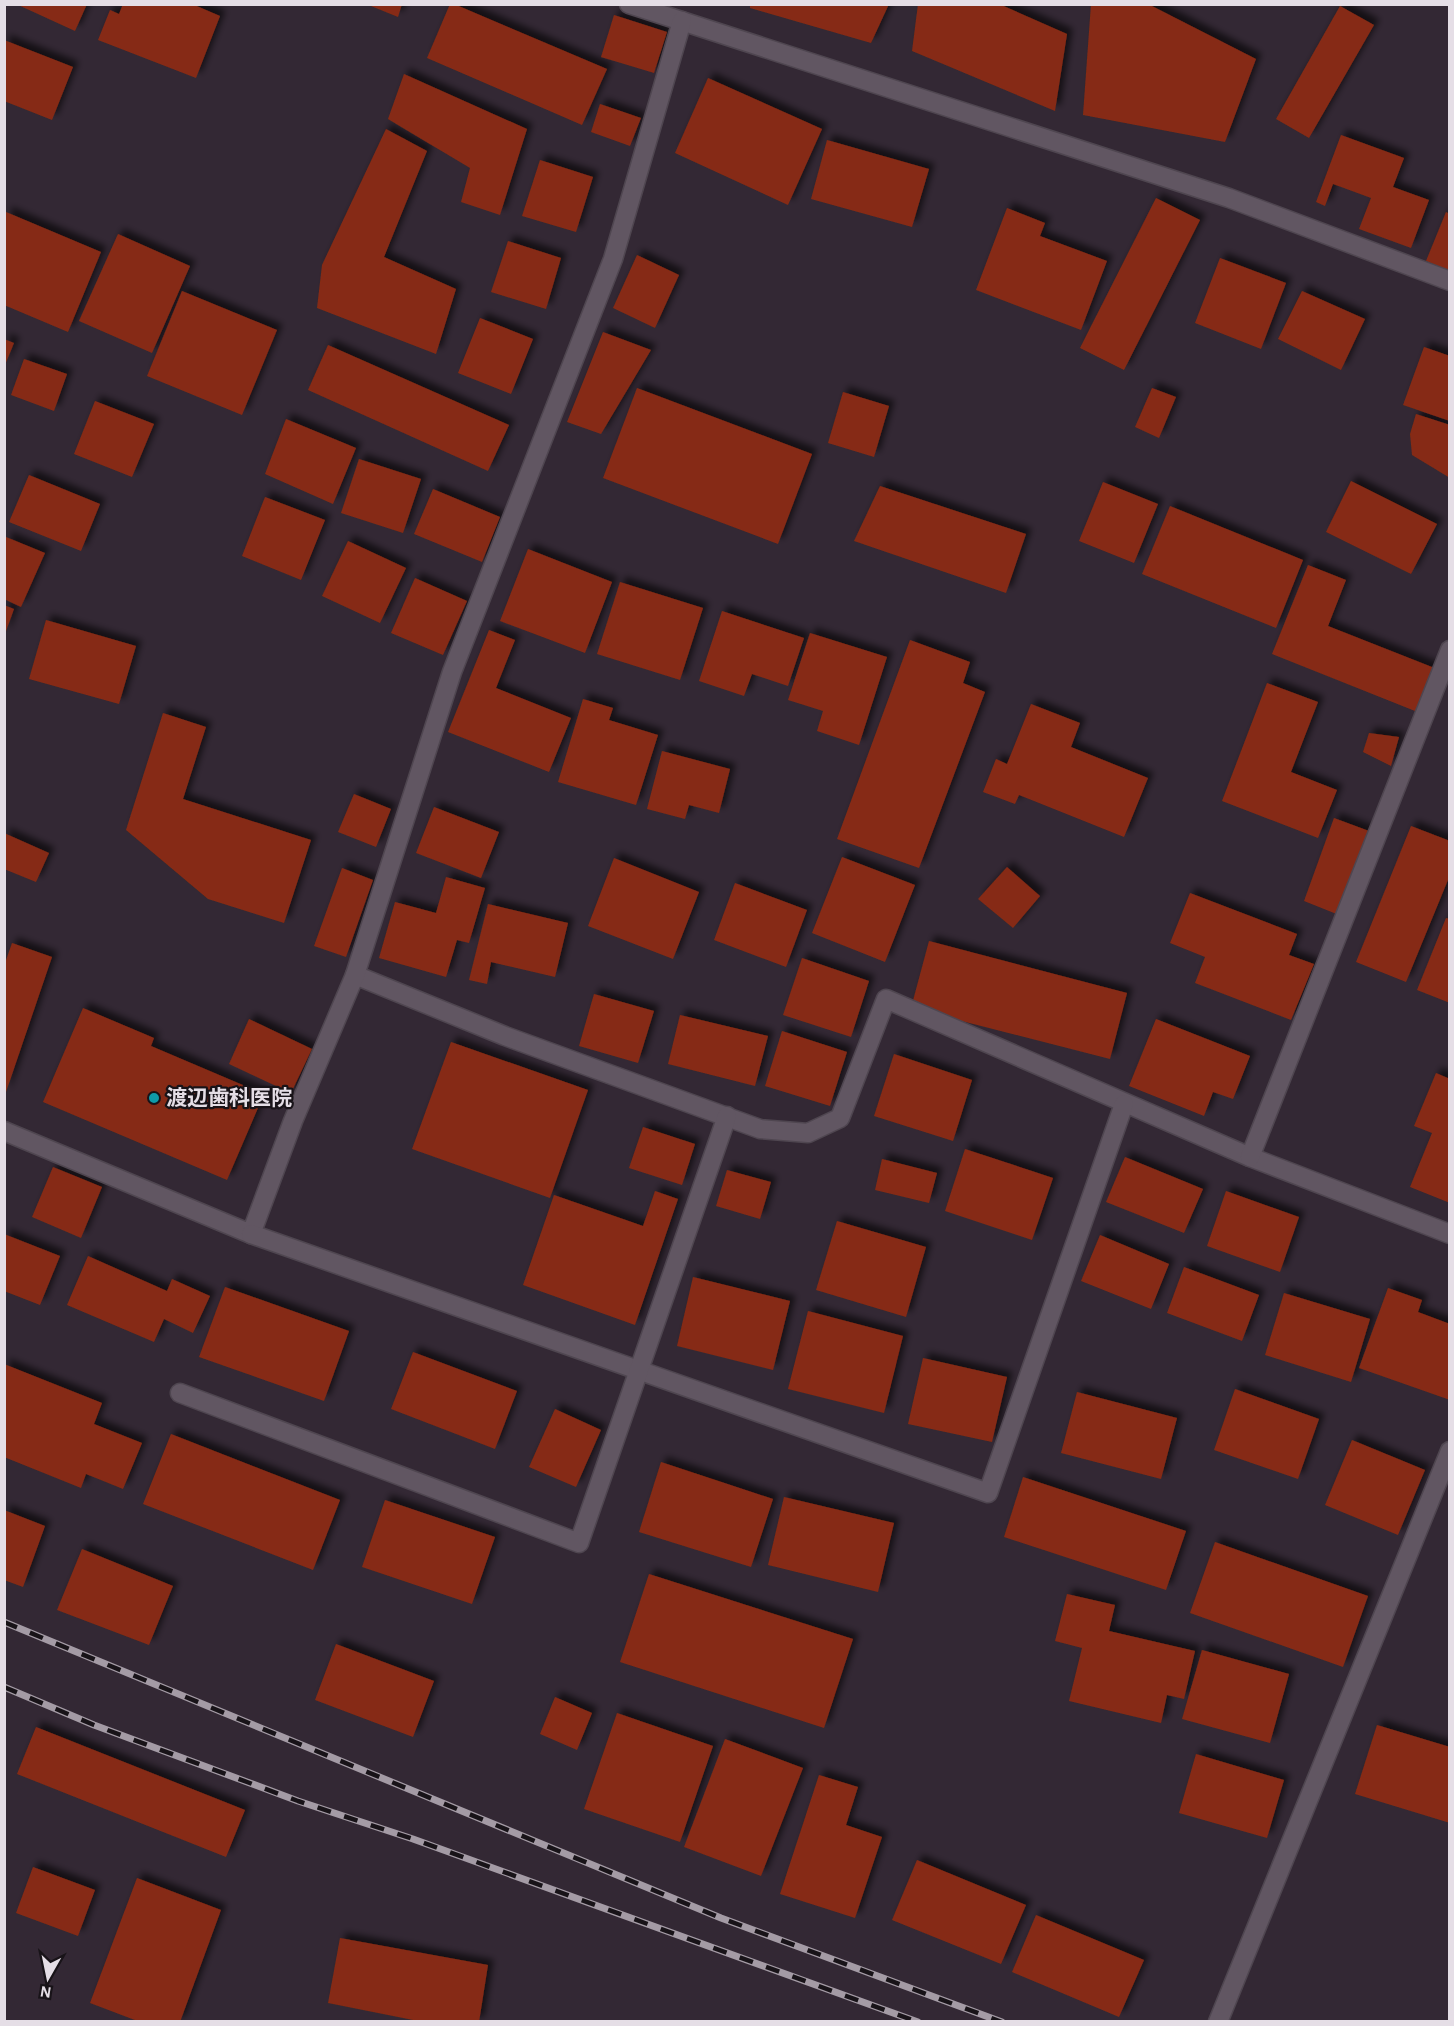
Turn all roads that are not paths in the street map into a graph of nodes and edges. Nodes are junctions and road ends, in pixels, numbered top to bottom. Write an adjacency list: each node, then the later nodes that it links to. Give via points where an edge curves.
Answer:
1 (628, 4): 2 (street)
2 (682, 21): 3 (street, via 1229,198); 5 (street, via 613,259 452,672)
3 (1449, 281)
4 (1449, 650): 9 (street)
5 (355, 975): 7 (street, via 505,1036); 10 (street, via 293,1121)
6 (1124, 1104): 7 (street, via 886,999 840,1118 808,1133 760,1129); 9 (street); 12 (street, via 988,1493)
7 (727, 1116): 12 (street)
8 (4, 1131): 10 (street)
9 (1250, 1157): 11 (street)
10 (251, 1234): 12 (street)
11 (1449, 1234)
12 (640, 1371): 13 (street, via 579,1543)
13 (180, 1393)
14 (1449, 1451): 15 (street)
15 (1218, 2022)

